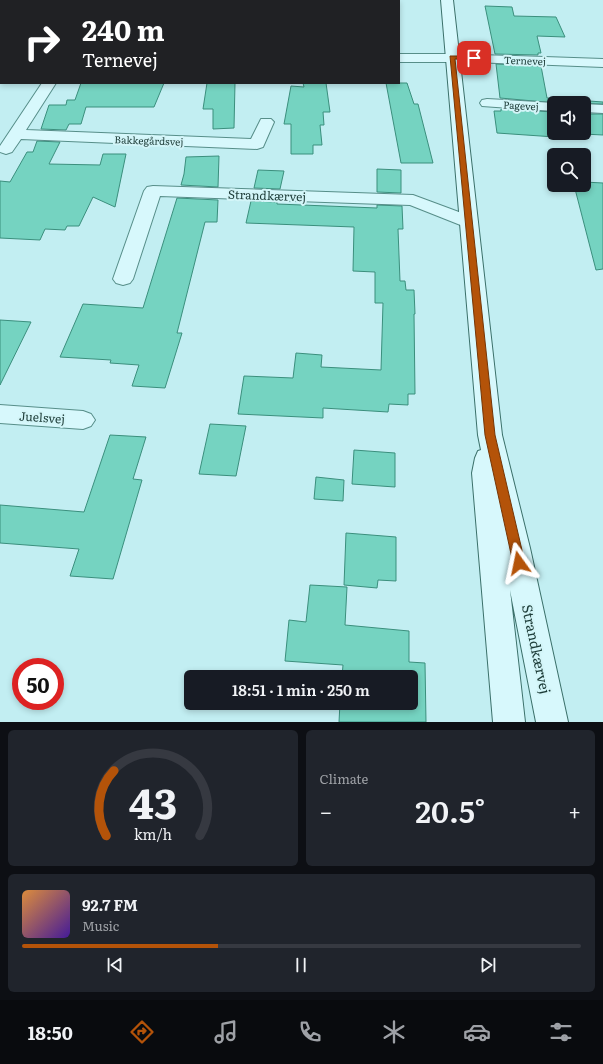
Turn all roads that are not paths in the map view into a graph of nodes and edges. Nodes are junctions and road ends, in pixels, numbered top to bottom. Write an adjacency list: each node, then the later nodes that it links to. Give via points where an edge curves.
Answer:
1 (447, 0): 3 (street, Strandkærvej)
2 (400, 58): 3 (street, Ternevej)
3 (452, 58): 4 (street, Ternevej); 13 (street, Strandkærvej)
4 (603, 63)
5 (48, 84): 11 (street)
6 (488, 103): 7 (street, Pagevej)
7 (547, 106)
8 (591, 108): 9 (street)
9 (603, 109)
10 (266, 122): 11 (street, Bakkegårdsvej, via 257,144)
11 (17, 134): 12 (street)
12 (6, 149)
13 (469, 222): 14 (street, Strandkærvej, via 413,200 153,191); 17 (street, Strandkærvej)
14 (123, 278)
15 (0, 414): 16 (street, Juelsvej)
16 (83, 420)
17 (490, 435): 18 (street, Strandkærvej, via 485,473); 19 (street, Strandkærvej)
18 (509, 722)
19 (552, 722)

